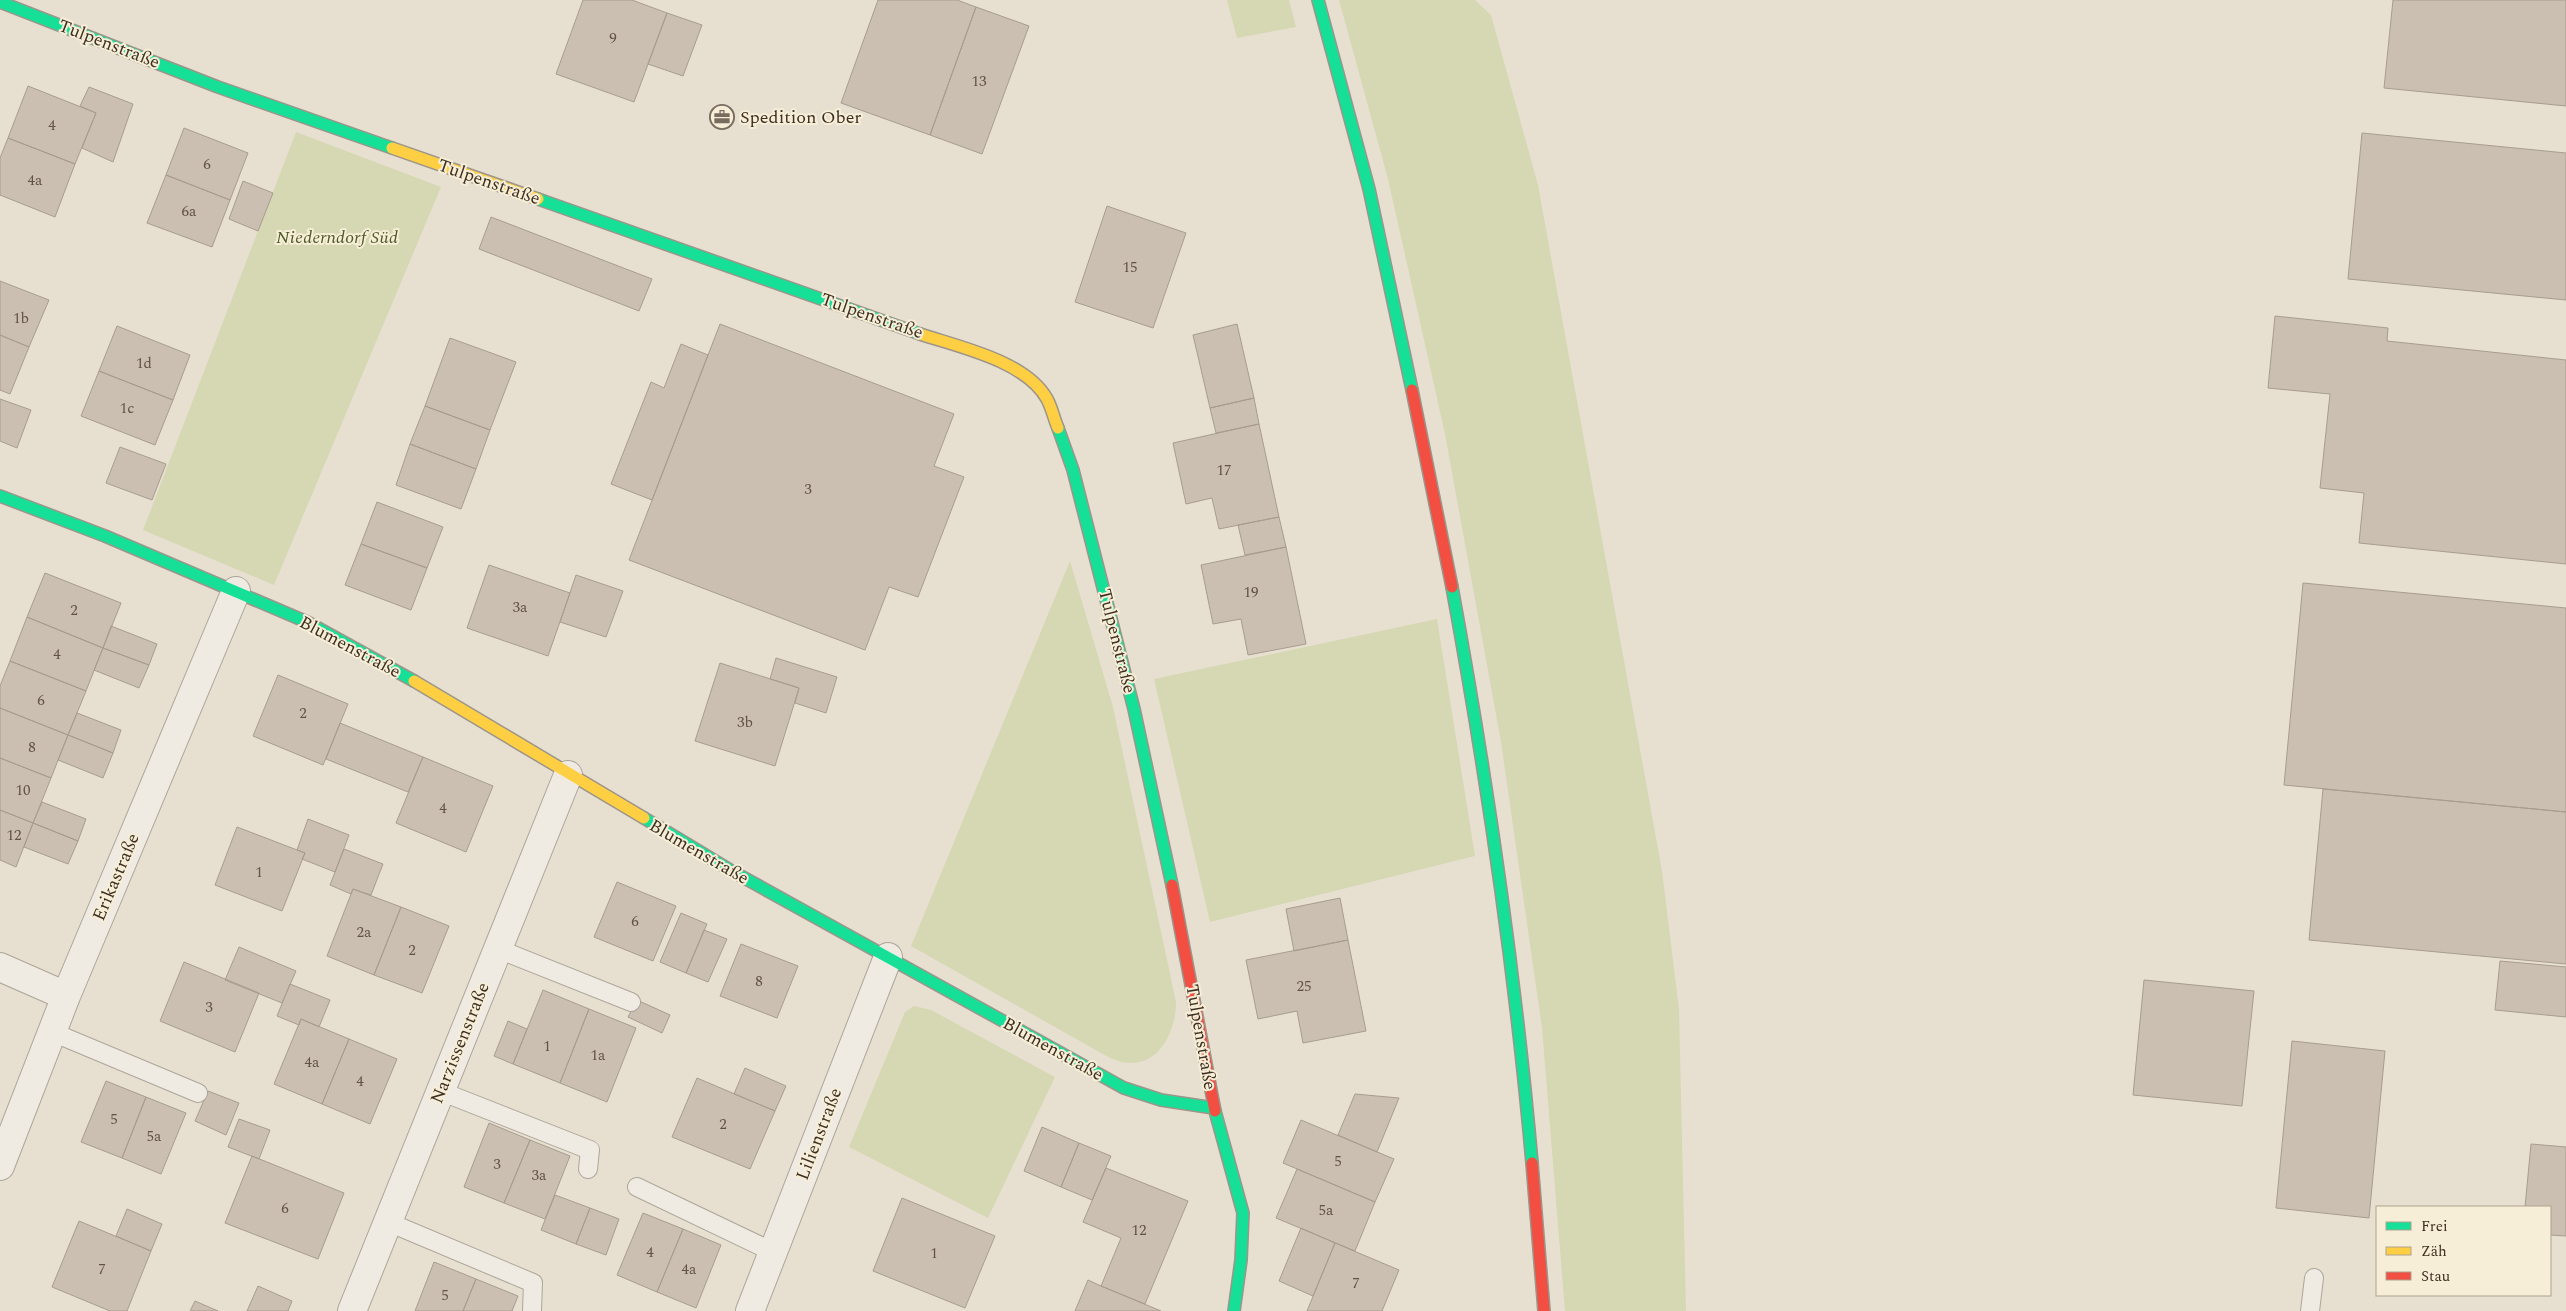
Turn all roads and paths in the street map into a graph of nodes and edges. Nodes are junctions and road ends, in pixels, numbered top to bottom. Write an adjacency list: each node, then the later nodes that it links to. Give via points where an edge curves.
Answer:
1 (1318, 0): 25 (street, via 1369,189 1432,487 1472,698 1504,906)
2 (0, 2): 14 (street, Tulpenstraße, via 218,86 1009,365 1035,384 1047,399 1073,470 1134,709 1182,931)
3 (0, 496): 4 (street, Blumenstraße)
4 (236, 591): 5 (street, Blumenstraße, via 307,622 413,680); 9 (street, Erikastraße)
5 (568, 775): 6 (street, Narzissenstraße); 7 (street, Blumenstraße, via 730,870)
6 (498, 950): 10 (lane); 12 (street, Narzissenstraße)
7 (888, 956): 14 (street, Blumenstraße, via 1124,1088 1161,1100); 19 (street, Lilienstraße)
8 (0, 968): 9 (street)
9 (66, 996): 11 (street, Erikastraße)
10 (631, 1002)
11 (52, 1032): 13 (lane); 15 (street, Erikastraße)
12 (440, 1091): 16 (lane, via 590,1150); 18 (street, Narzissenstraße)
13 (198, 1093)
14 (1214, 1108): 24 (street, via 1243,1213)
15 (0, 1166)
16 (588, 1169)
17 (637, 1187): 19 (lane)
18 (388, 1222): 21 (lane, via 533,1283); 22 (street, Narzissenstraße)
19 (773, 1252): 23 (street, Lilienstraße)
20 (2314, 1278): 26 (lane)
21 (532, 1310)
22 (352, 1311)
23 (750, 1311)
24 (1234, 1311)
25 (1544, 1311)
26 (2310, 1311)

